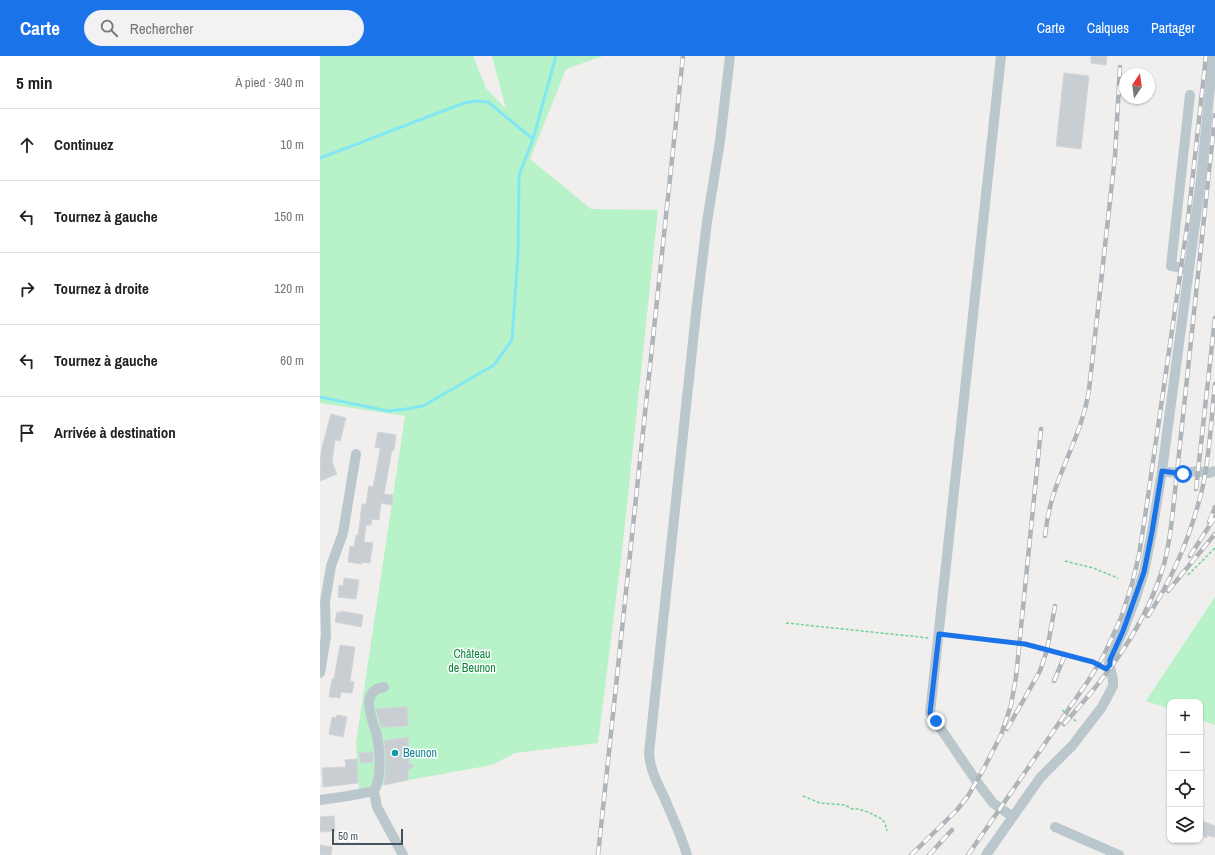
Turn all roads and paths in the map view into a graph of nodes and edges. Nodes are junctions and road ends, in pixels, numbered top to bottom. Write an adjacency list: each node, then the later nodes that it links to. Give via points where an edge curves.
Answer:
1 (730, 56): 27 (street, via 719,147 706,222 649,753 654,775)
2 (1001, 56): 14 (street)
3 (1213, 56): 5 (street)
4 (1190, 95): 5 (street, via 1171,266)
5 (1189, 269): 7 (street)
6 (356, 454): 16 (street, via 343,533 331,566 325,602 326,636)
7 (1162, 471): 8 (street, via 1183,474); 15 (street, via 1144,572)
8 (1215, 471)
9 (1215, 548): 11 (path)
10 (1065, 561): 12 (path)
11 (1188, 575)
12 (1118, 578)
13 (786, 623): 14 (path)
14 (939, 636): 15 (path, via 1018,643 1093,662 1106,669); 23 (street, via 930,713 993,803)
15 (1110, 665): 19 (street, via 1113,680 1111,692)
16 (320, 673)
17 (384, 687): 20 (street, via 373,692 370,700 369,712 377,737 379,771)
18 (1062, 710): 19 (path)
19 (1085, 729): 23 (street, via 1040,778)
20 (374, 791): 22 (street); 26 (street, via 377,807)
21 (802, 796): 25 (path, via 820,803 845,805 873,814 886,823)
22 (320, 800)
23 (1013, 816): 28 (street)
24 (1055, 827): 29 (street)
25 (887, 831)
26 (403, 855)
27 (687, 855)
28 (986, 855)
29 (1118, 855)

